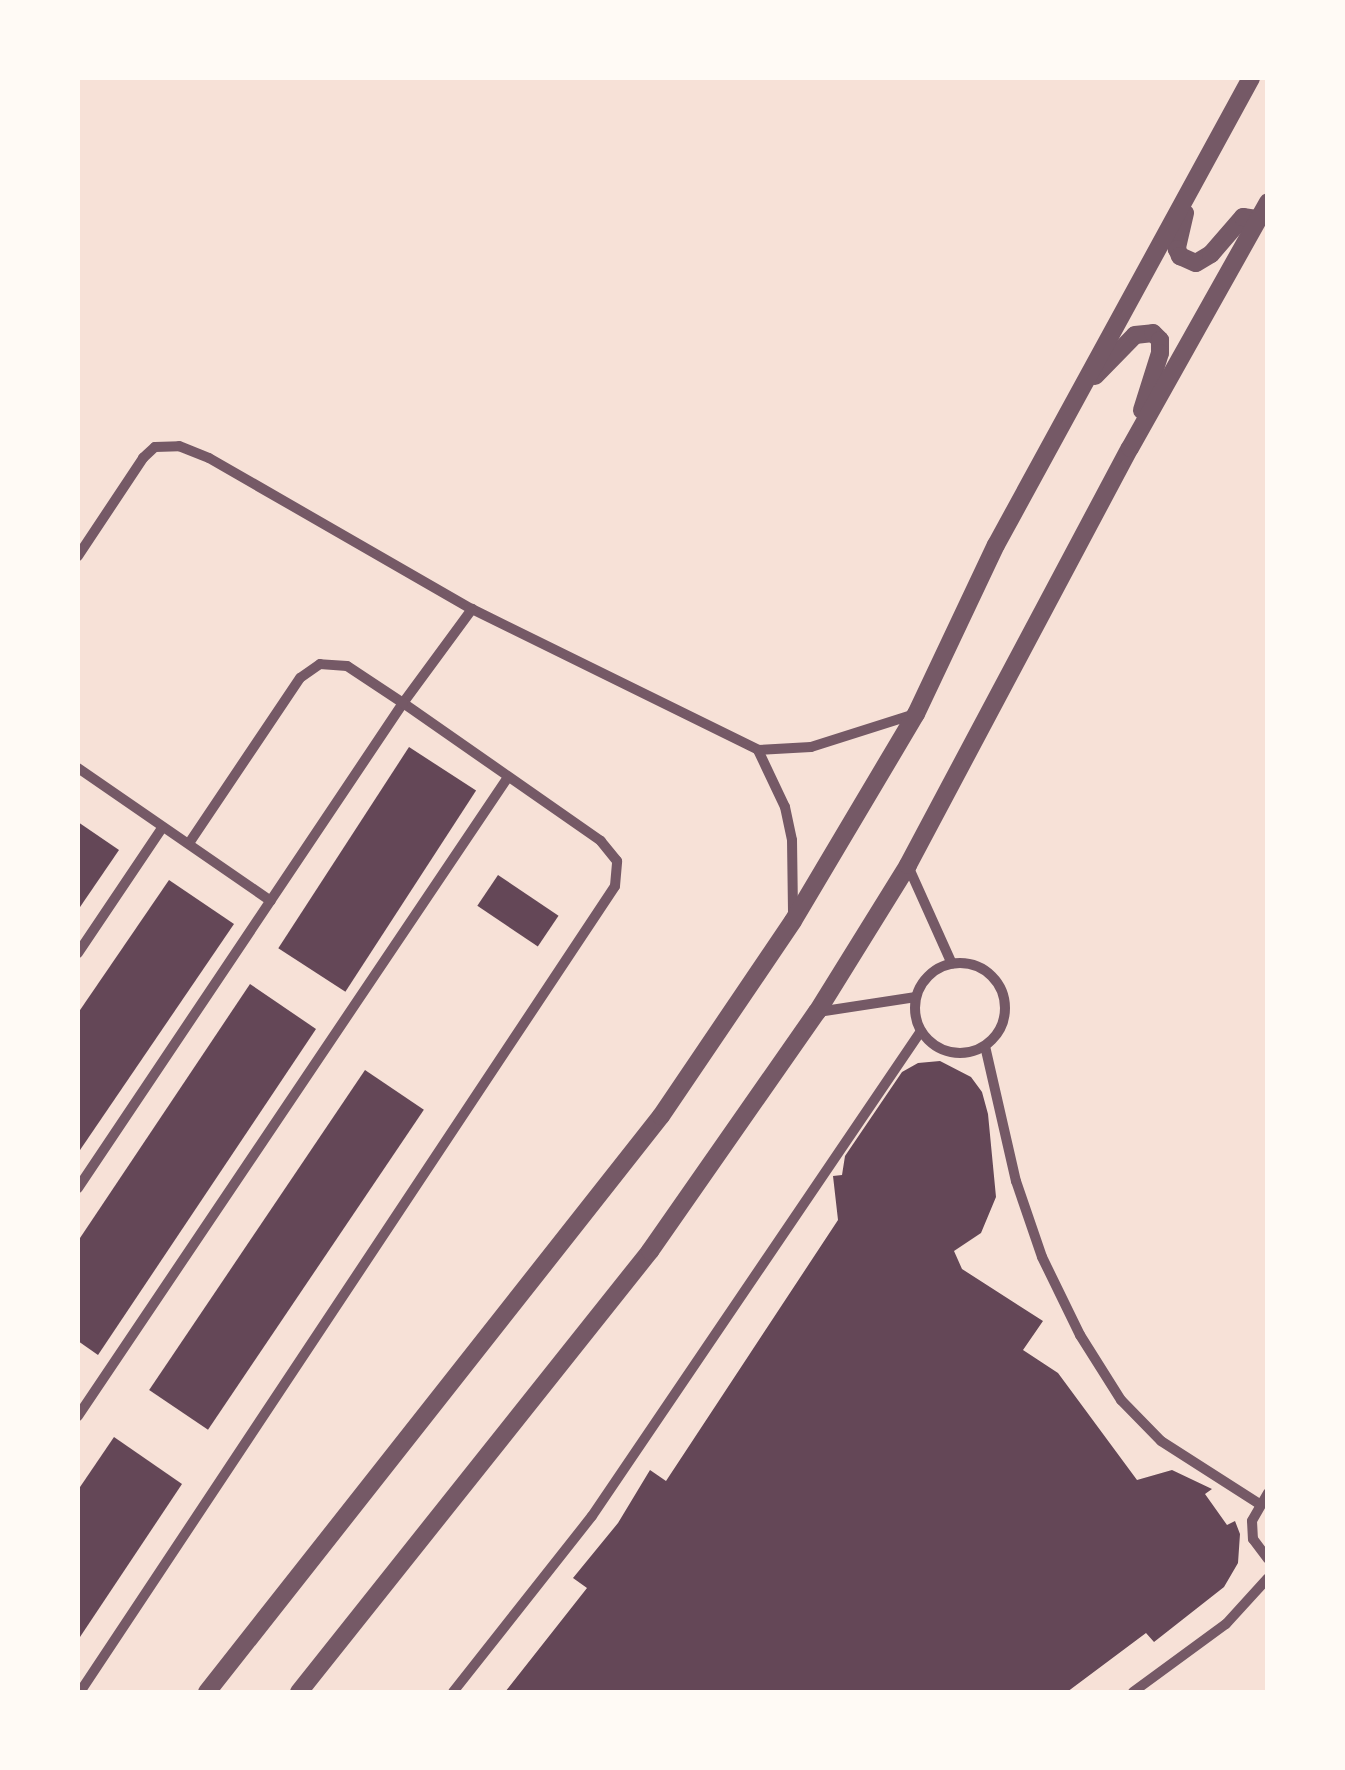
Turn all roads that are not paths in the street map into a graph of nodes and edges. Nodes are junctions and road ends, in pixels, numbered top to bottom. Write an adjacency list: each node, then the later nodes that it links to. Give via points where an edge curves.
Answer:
1 (1252, 78): 2 (street)
2 (1194, 180): 3 (street, via 1177,240 1187,261 1202,261 1243,217); 4 (street)
3 (1263, 211): 5 (street)
4 (1070, 408): 5 (street, via 1135,335 1153,333 1160,353); 9 (street)
5 (1130, 448): 15 (street)
6 (78, 556): 7 (street, via 142,458 154,448 179,446)
7 (472, 609): 8 (street); 10 (street)
8 (403, 703): 12 (street); 14 (street, via 347,666 320,664 300,678); 16 (street)
9 (916, 714): 10 (street, via 811,748); 17 (street)
10 (758, 750): 17 (street, via 785,807 792,840)
11 (78, 768): 13 (street)
12 (508, 777): 25 (street); 30 (street, via 601,841 617,862 615,886)
13 (162, 828): 14 (street); 18 (street)
14 (189, 843): 16 (street)
15 (908, 865): 19 (street); 21 (street)
16 (270, 901): 24 (street)
17 (793, 921): 31 (street, via 661,1116)
18 (78, 953)
19 (952, 964): 20 (street, via 929,975); 23 (street, via 982,969 1002,991 1003,1021)
20 (916, 997): 21 (street); 22 (street)
21 (817, 1012): 32 (street, via 650,1251)
22 (921, 1031): 23 (street, via 942,1050); 33 (street, via 592,1516)
23 (985, 1046): 27 (street, via 1016,1182 1080,1334 1121,1400 1162,1441)
24 (78, 1188)
25 (78, 1416)
26 (1268, 1493): 27 (street)
27 (1258, 1503): 28 (street, via 1254,1539)
28 (1268, 1559)
29 (1268, 1578): 34 (street, via 1226,1624)
30 (80, 1692)
31 (208, 1692)
32 (299, 1692)
33 (454, 1692)
34 (1133, 1692)

